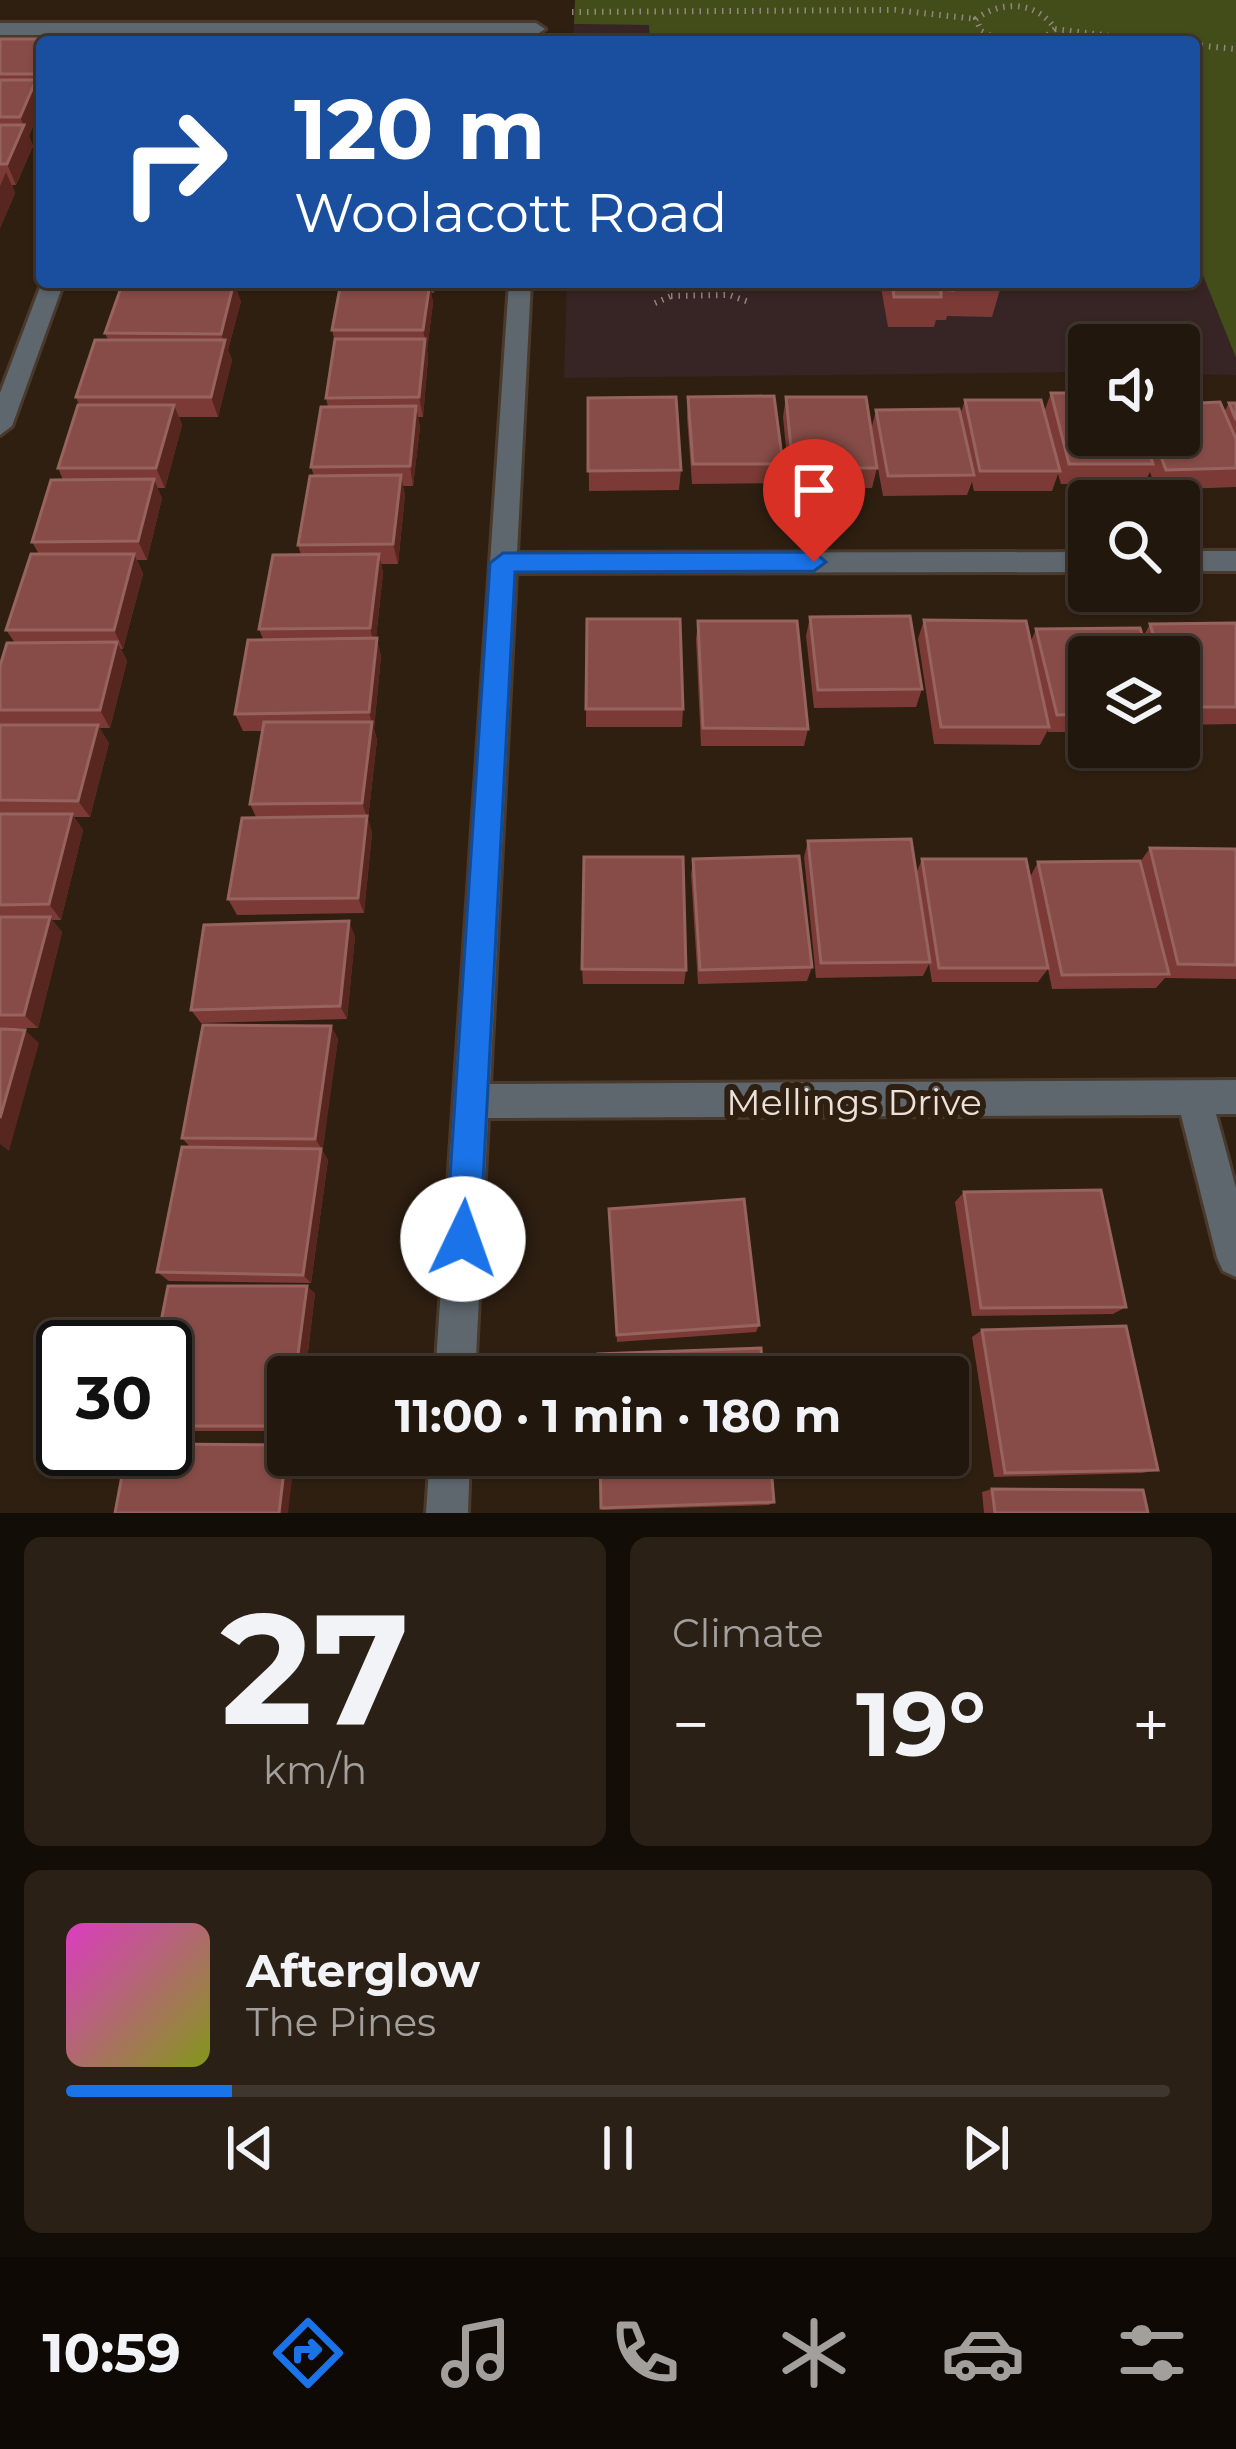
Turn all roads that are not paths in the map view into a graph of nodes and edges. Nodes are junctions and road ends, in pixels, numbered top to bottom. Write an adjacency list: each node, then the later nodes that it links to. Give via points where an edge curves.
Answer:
1 (538, 4): 3 (street)
2 (0, 29): 4 (street)
3 (535, 35): 4 (street)
4 (143, 36)
5 (50, 288): 7 (street)
6 (520, 288): 11 (street)
7 (0, 426)
8 (1236, 561): 10 (street)
9 (1068, 562): 11 (street)
10 (1200, 562)
11 (503, 563): 14 (street)
12 (1194, 1097): 13 (street, Mellings Drive); 14 (street, Mellings Drive); 15 (street)
13 (1236, 1097)
14 (471, 1102): 16 (street)
15 (1236, 1258)
16 (456, 1356)
17 (449, 1476): 18 (street)
18 (447, 1513)

